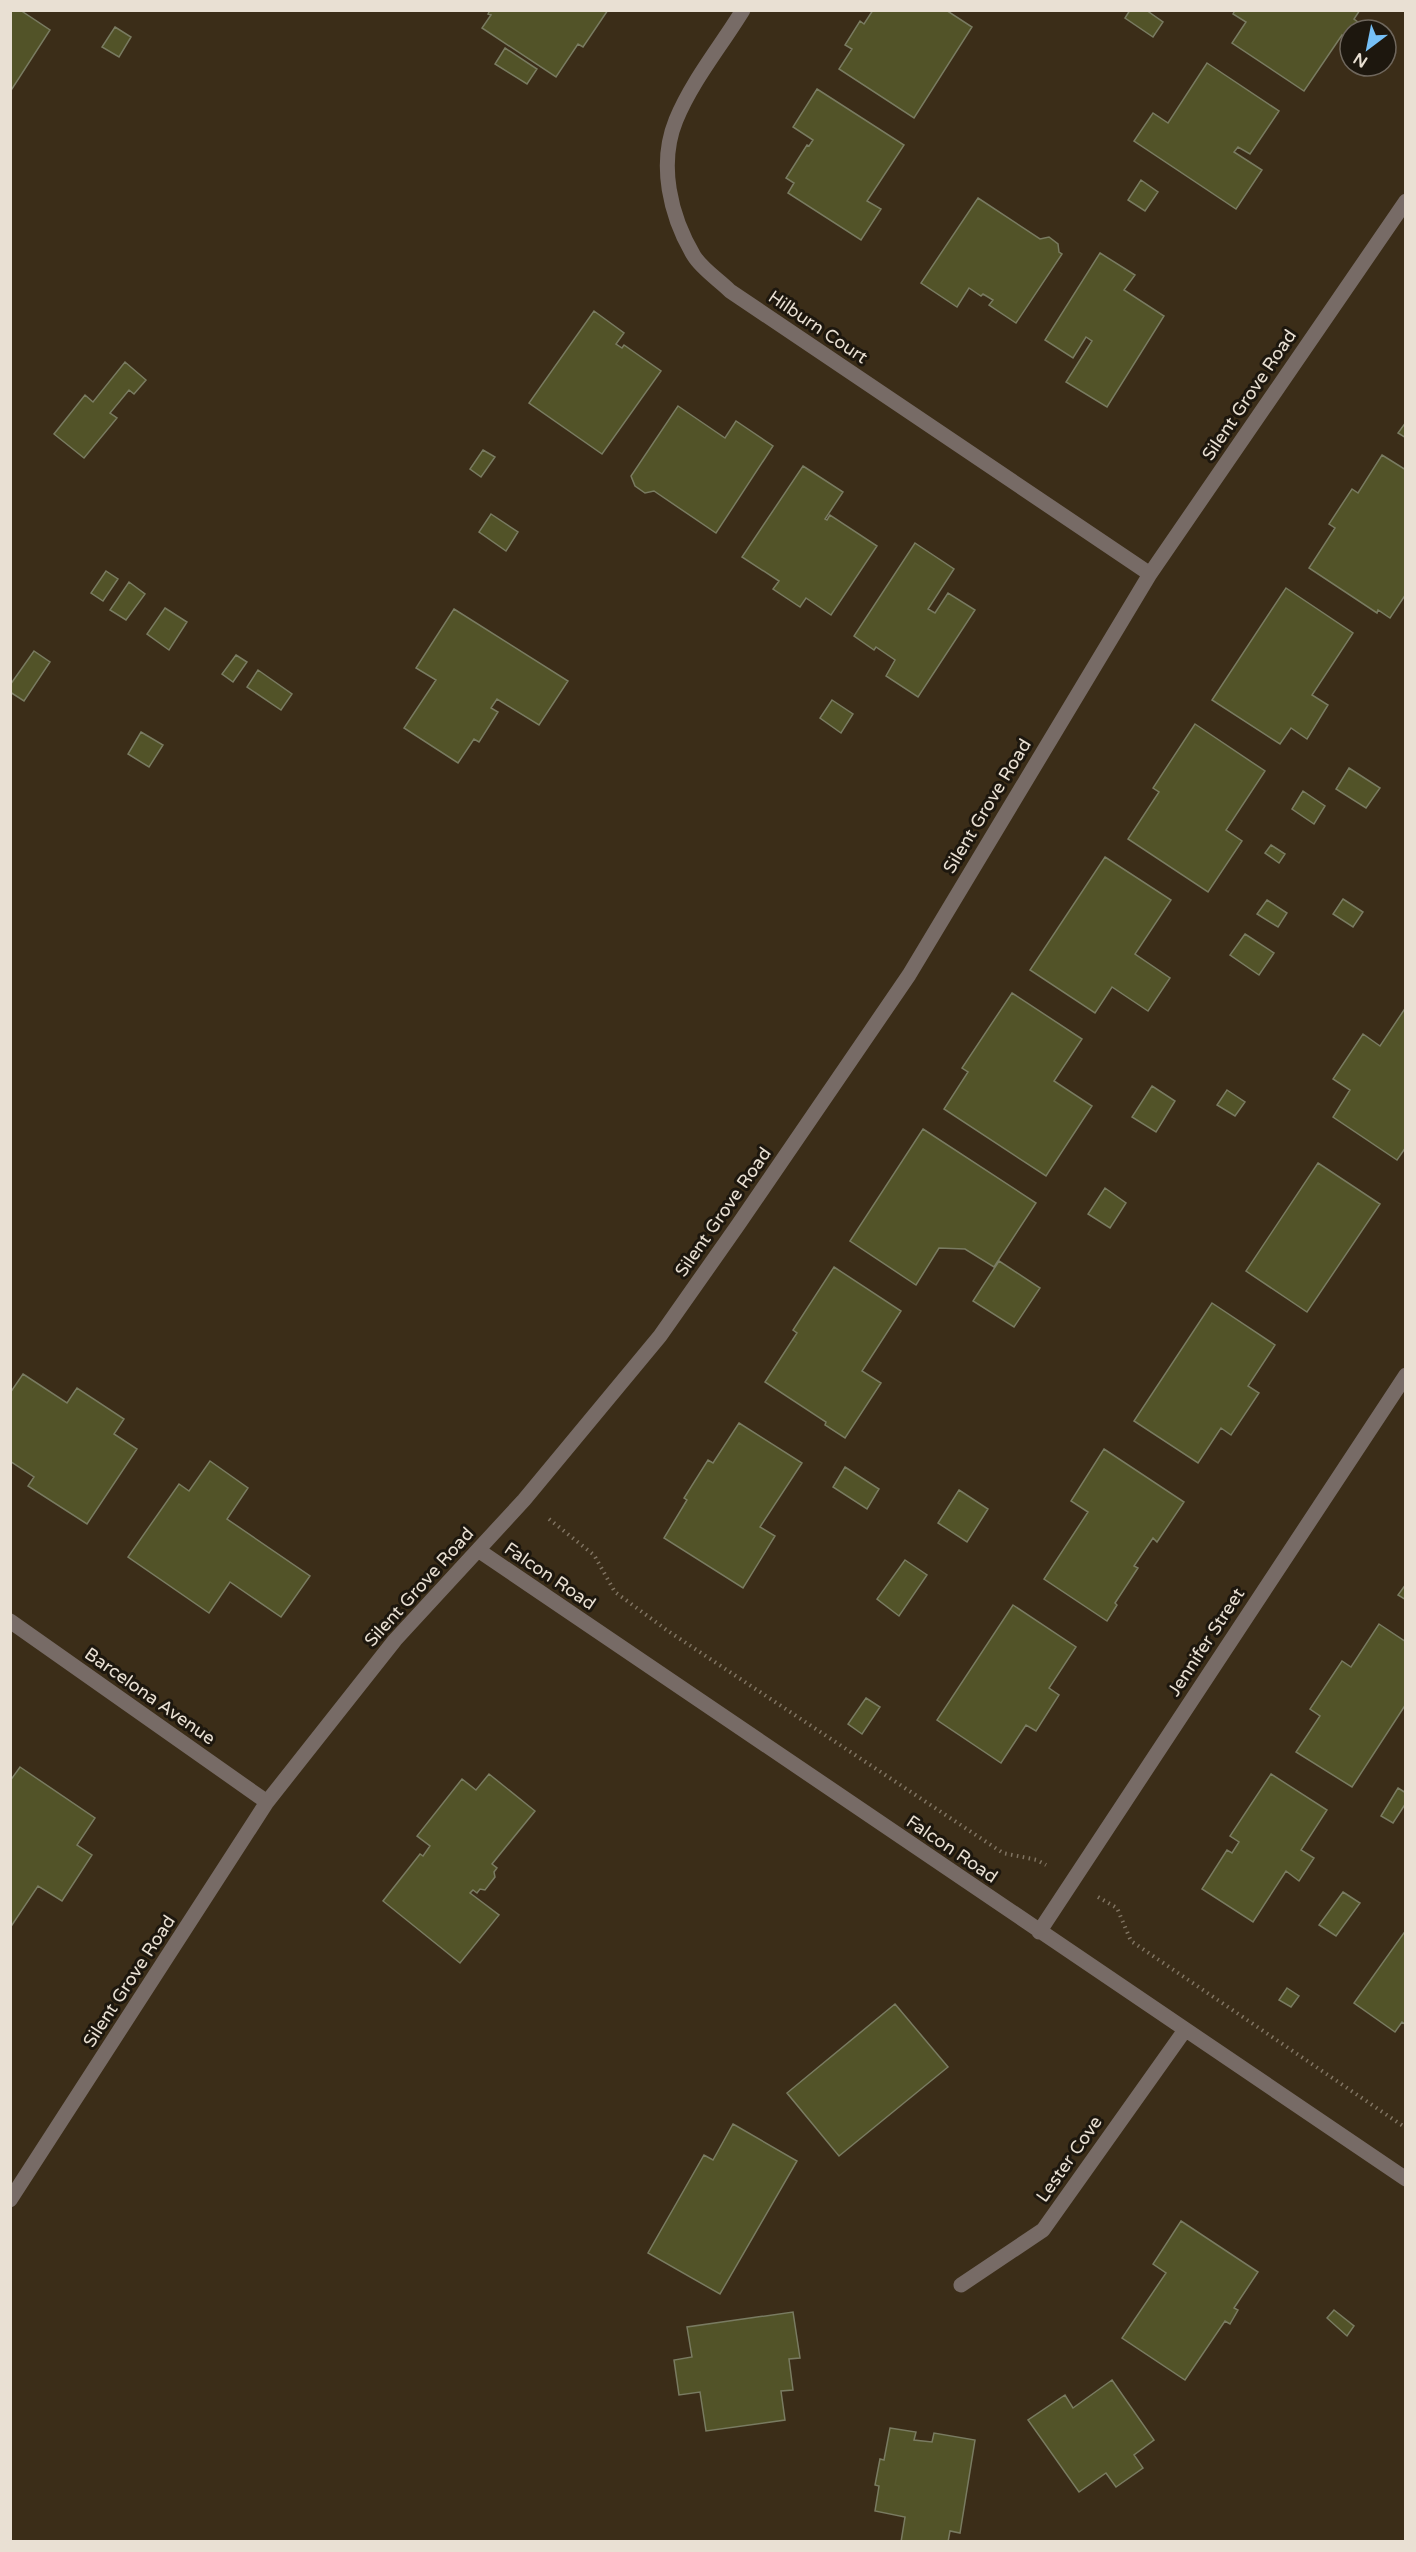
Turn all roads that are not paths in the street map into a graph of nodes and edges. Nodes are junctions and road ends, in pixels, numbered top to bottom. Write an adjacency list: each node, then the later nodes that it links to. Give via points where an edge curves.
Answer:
1 (743, 10): 3 (street, Hilburn Court, via 676,121 667,162 671,208 695,257 730,291)
2 (1406, 201): 3 (street, Silent Grove Road)
3 (1150, 574): 5 (street, Silent Grove Road, via 909,975 660,1335)
4 (1406, 1375): 8 (street, Jennifer Street)
5 (478, 1550): 7 (street, Silent Grove Road, via 395,1640); 8 (street, Falcon Road)
6 (10, 1621): 7 (street, Barcelona Avenue)
7 (267, 1803): 11 (street, Silent Grove Road)
8 (1039, 1932): 9 (street, Falcon Road)
9 (1185, 2030): 10 (street, Falcon Road); 12 (street, Lester Cove, via 1042,2230)
10 (1406, 2179)
11 (10, 2200)
12 (961, 2285)

